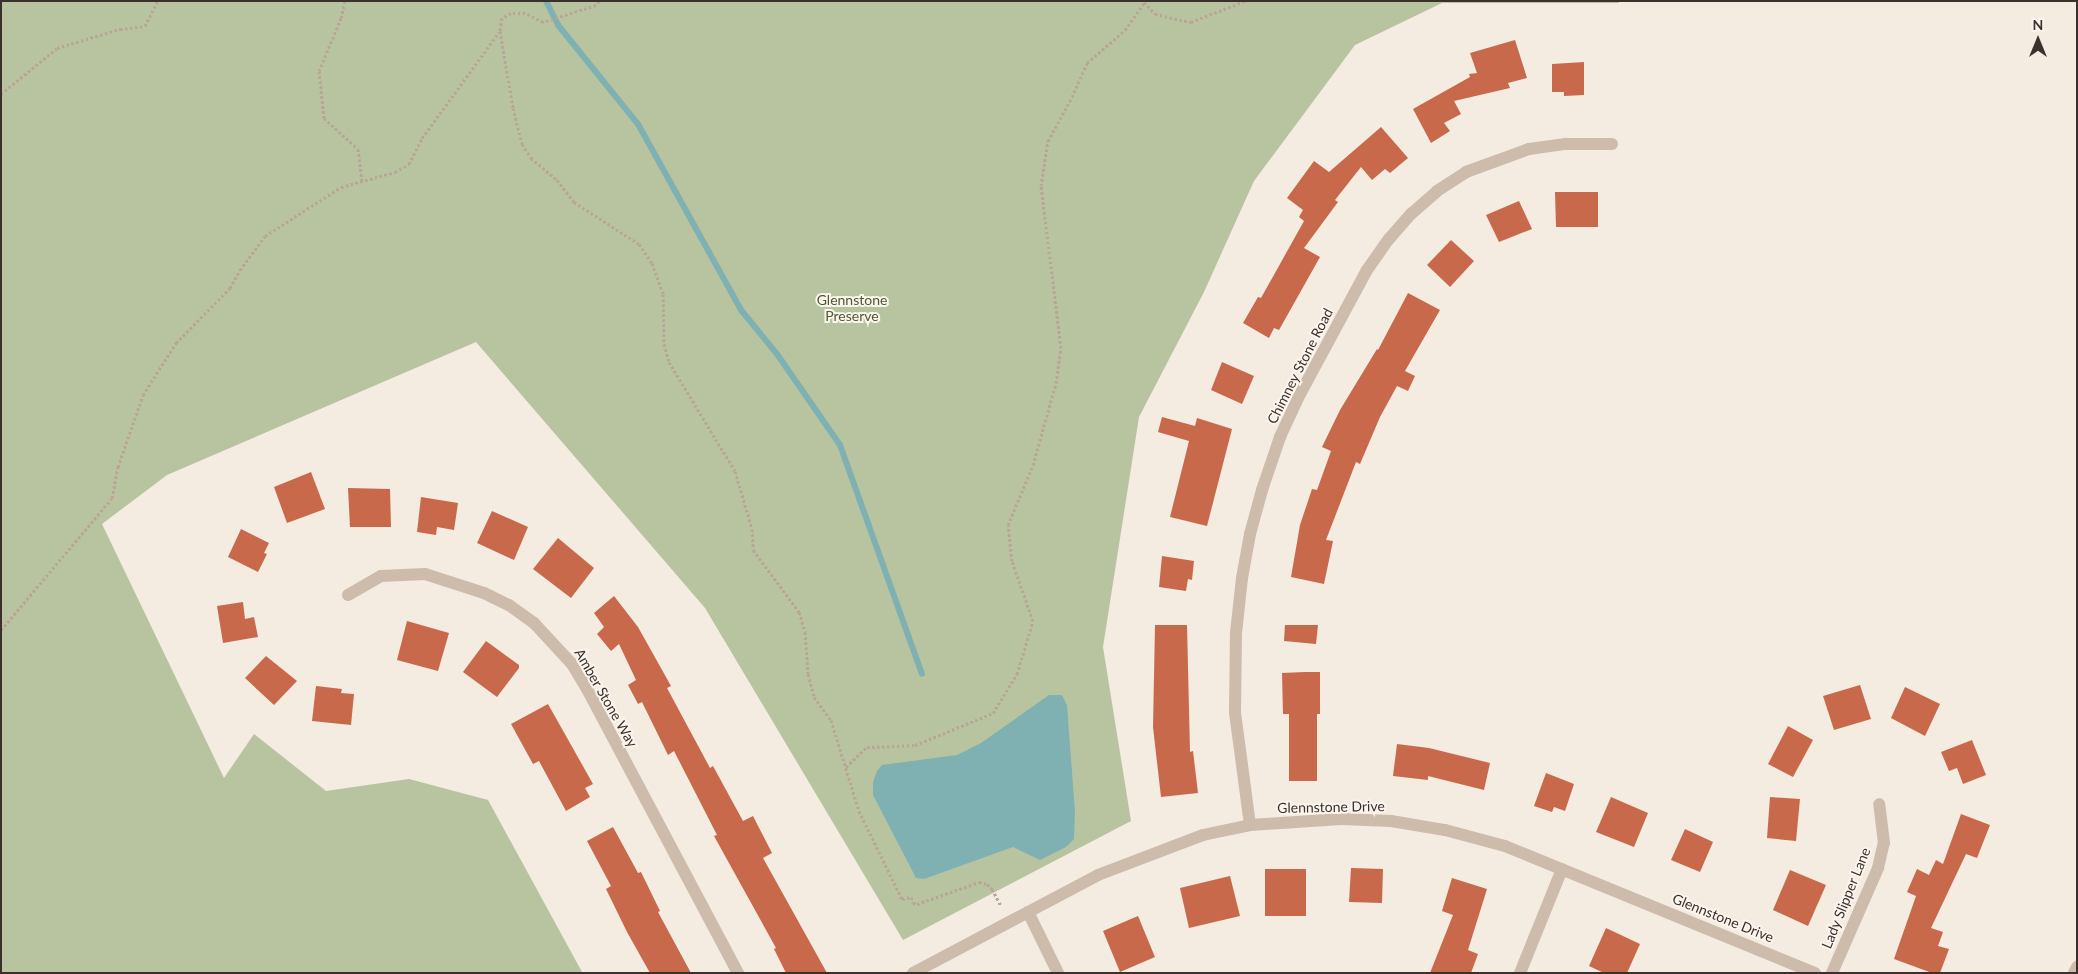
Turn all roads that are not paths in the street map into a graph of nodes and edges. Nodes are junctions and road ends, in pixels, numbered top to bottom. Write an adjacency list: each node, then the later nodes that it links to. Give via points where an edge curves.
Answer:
1 (1612, 144): 4 (street, Chimney Stone Road, via 1566,144 1529,150 1466,172 1437,191 1405,221 1367,270 1298,398 1280,437 1262,490 1242,578 1236,633 1235,713)
2 (348, 595): 8 (street, Amber Stone Way, via 381,576 425,574 484,592 534,623 572,664 587,688)
3 (1879, 804): 13 (street, Lady Slipper Lane, via 1884,844 1878,868)
4 (1250, 825): 5 (street, Glennstone Drive, via 1341,819 1391,822 1445,830 1505,846); 6 (street, Glennstone Drive, via 1204,835 1098,875)
5 (1562, 869): 11 (street); 12 (street, Glennstone Drive)
6 (1028, 912): 9 (street, Glennstone Drive); 10 (street)
7 (2077, 967): 14 (street)
8 (738, 973)
9 (913, 973)
10 (1058, 973)
11 (1520, 973)
12 (1815, 973)
13 (1832, 973)
14 (2074, 973)

